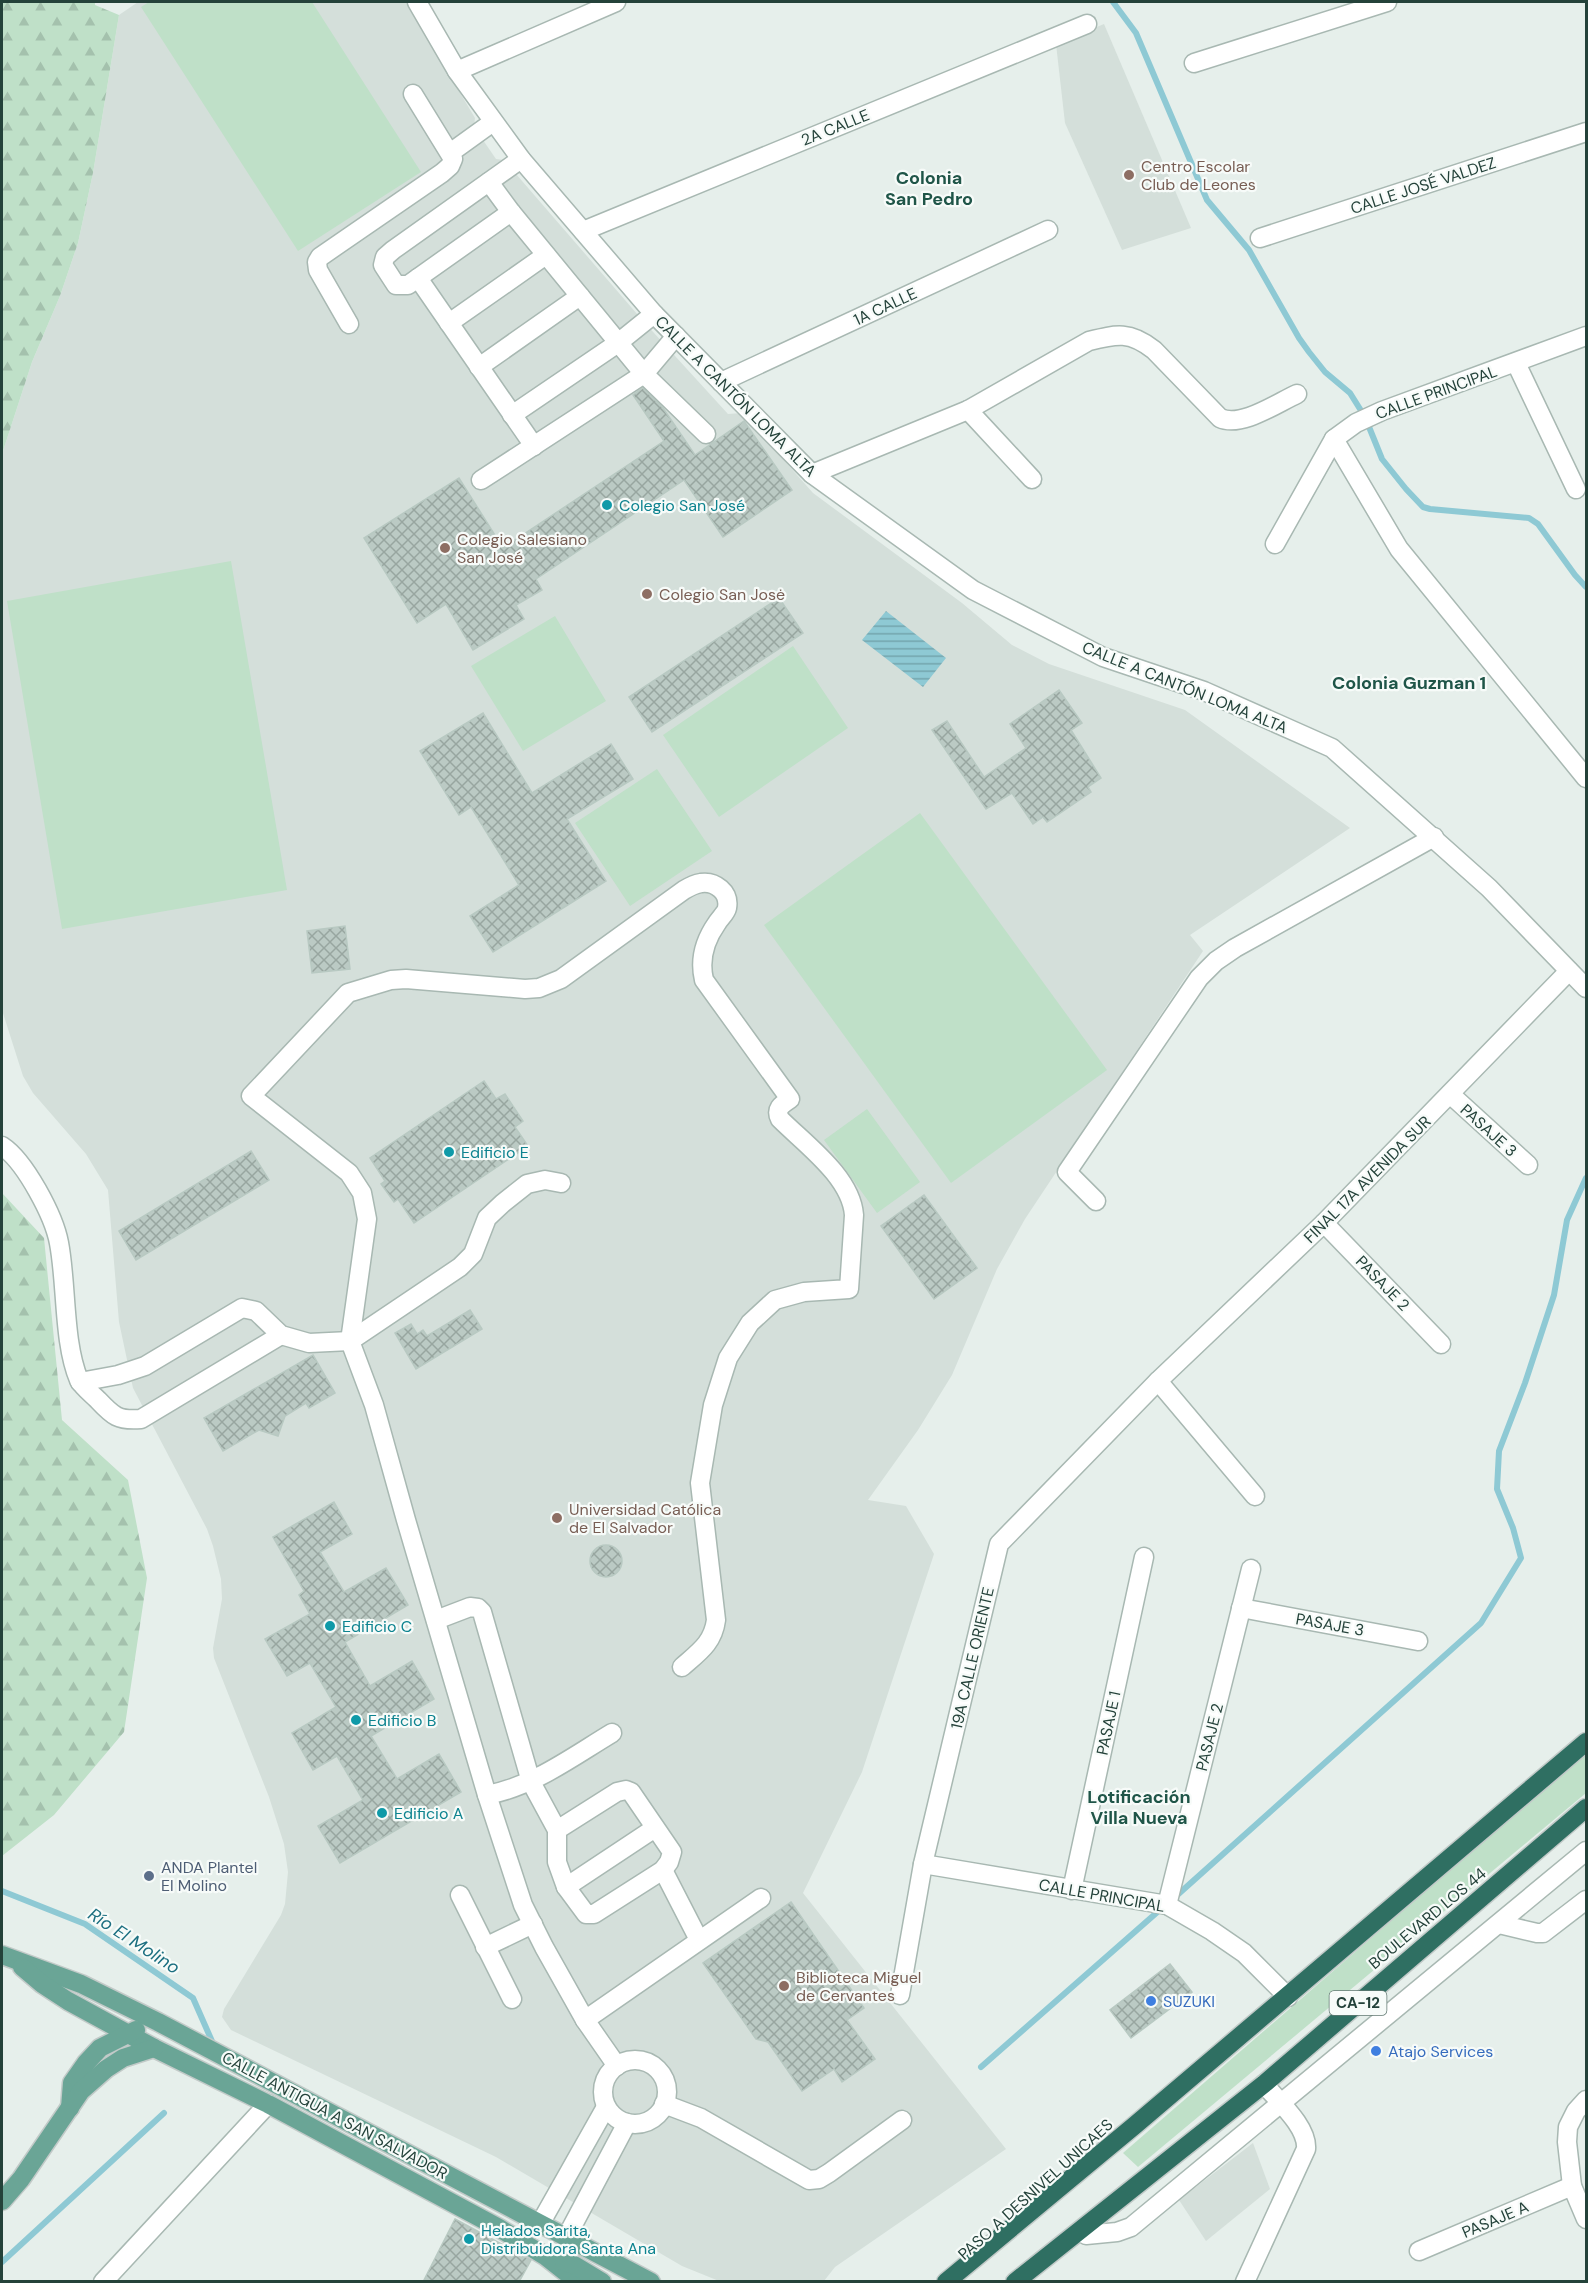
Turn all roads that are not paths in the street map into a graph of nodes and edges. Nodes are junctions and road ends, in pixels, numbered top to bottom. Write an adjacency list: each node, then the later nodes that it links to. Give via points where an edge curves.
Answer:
1 (417, 2): 6 (street, CALLE A CANTÓN LOMA ALTA)
2 (616, 2): 6 (street)
3 (1387, 2): 5 (street)
4 (1087, 24): 15 (street, 2A CALLE)
5 (1194, 63)
6 (457, 70): 8 (street, CALLE A CANTÓN LOMA ALTA)
7 (413, 94): 10 (street)
8 (493, 122): 10 (street); 11 (street, CALLE A CANTÓN LOMA ALTA)
9 (1587, 132): 16 (street, CALLE JOSÉ VALDEZ)
10 (450, 153): 22 (street, via 453,159 442,173 324,252 317,262)
11 (521, 159): 12 (street); 15 (street, CALLE A CANTÓN LOMA ALTA)
12 (489, 182): 13 (street); 18 (street, via 385,256 383,265 396,285 408,285)
13 (511, 212): 17 (street); 18 (street)
14 (1048, 230): 29 (street, 1A CALLE)
15 (584, 231): 20 (street, CALLE A CANTÓN LOMA ALTA)
16 (1260, 238)
17 (546, 255): 19 (street); 21 (street)
18 (418, 278): 21 (street)
19 (580, 296): 25 (street); 27 (street)
20 (654, 314): 23 (street, CALLE A CANTÓN LOMA ALTA); 25 (street)
21 (449, 323): 27 (street)
22 (349, 324)
23 (676, 336): 28 (street); 29 (street, CALLE A CANTÓN LOMA ALTA)
24 (1587, 336): 26 (street, CALLE PRINCIPAL)
25 (618, 343): 28 (street); 32 (street)
26 (1516, 363): 34 (street, CALLE PRINCIPAL, via 1382,411 1356,423); 39 (street)
27 (479, 367): 32 (street)
28 (644, 374): 33 (street); 35 (street)
29 (721, 382): 36 (street, CALLE A CANTÓN LOMA ALTA)
30 (1297, 394): 31 (street, via 1245,419 1226,421 1154,350 1135,337 1121,334 1089,341)
31 (968, 410): 36 (street); 37 (street)
32 (512, 415): 35 (street)
33 (706, 434)
34 (1334, 440): 40 (street, CALLE PRINCIPAL); 41 (street, via 1399,549)
35 (534, 446): 38 (street)
36 (812, 474): 42 (street, CALLE A CANTÓN LOMA ALTA, via 973,590 1104,657 1204,692 1332,748)
37 (1032, 479)
38 (481, 480)
39 (1576, 489)
40 (1275, 544)
41 (1587, 778)
42 (1434, 837): 43 (street, CALLE A CANTÓN LOMA ALTA); 49 (street, via 1235,948 1199,978 1066,1172)
43 (1569, 971): 44 (street, CALLE A CANTÓN LOMA ALTA); 45 (street, FINAL 17A AVENIDA SUR)
44 (1587, 988)
45 (1450, 1094): 47 (street, PASAJE 3); 50 (street, FINAL 17A AVENIDA SUR)
46 (2, 1146): 55 (street, via 45,1203 59,1241 71,1350)
47 (1528, 1165)
48 (561, 1183): 52 (street, via 545,1180 527,1184 487,1218 472,1254 460,1267)
49 (1096, 1202)
50 (1324, 1223): 53 (street, PASAJE 2); 54 (street, FINAL 17A AVENIDA SUR)
51 (281, 1335): 52 (street, via 309,1343); 55 (street, via 256,1311 243,1308 145,1366); 55 (street, via 141,1419 112,1415)
52 (350, 1341): 60 (street, via 374,1405); 62 (street, via 366,1220 360,1186 350,1173 251,1096 348,993 406,979 539,988 561,979 684,890 702,883 722,889 727,909 706,941 702,959 704,980 789,1099 779,1108 780,1119 843,1183 854,1215 849,1289 804,1292 775,1300 750,1323 728,1358 713,1405 700,1483 716,1620 707,1645)
53 (1441, 1344)
54 (1158, 1381): 56 (street); 71 (street, 19A CALLE ORIENTE, via 999,1544)
55 (80, 1382)
56 (1255, 1496)
57 (1144, 1557): 74 (street, PASAJE 1)
58 (1251, 1569): 59 (street, PASAJE 2)
59 (1241, 1608): 61 (street, PASAJE 3); 78 (street, PASAJE 2)
60 (436, 1620): 65 (street, via 470,1607 483,1612); 66 (street)
61 (1418, 1641)
62 (682, 1667)
63 (612, 1732): 65 (street)
64 (1587, 1742): 85 (highway, BOULEVARD LOS 44 / CA-12)
65 (531, 1782): 66 (street); 69 (street)
66 (487, 1795): 79 (street, via 523,1905)
67 (1587, 1808): 92 (highway, BOULEVARD LOS 44 / CA-12)
68 (655, 1828): 69 (street, via 631,1792 623,1789); 72 (street, via 672,1852); 73 (street)
69 (557, 1830): 73 (street, via 557,1862)
70 (1587, 1851): 80 (street)
71 (923, 1864): 74 (street, CALLE PRINCIPAL); 84 (street, 19A CALLE ORIENTE)
72 (663, 1870): 73 (street, via 594,1914 586,1914); 81 (street)
73 (566, 1887)
74 (1072, 1890): 78 (street, CALLE PRINCIPAL)
75 (460, 1895): 82 (street)
76 (761, 1898): 81 (street)
77 (1587, 1900): 80 (street, via 1543,1933)
78 (1167, 1905): 85 (street, CALLE PRINCIPAL, via 1244,1953)
79 (533, 1924): 82 (street); 87 (street)
80 (1499, 1924): 96 (street)
81 (699, 1940): 87 (street)
82 (485, 1947): 86 (street)
83 (8, 1958): 88 (main road, CALLE ANTIGUA A SAN SALVADOR, via 81,1984); 89 (main road, CALLE ANTIGUA A SAN SALVADOR, via 50,1990)
84 (900, 1995)
85 (1288, 1996): 101 (highway, BOULEVARD LOS 44 / CA-12)
86 (512, 1999)
87 (585, 2020): 91 (street)
88 (158, 2022): 89 (main road); 106 (main road, CALLE ANTIGUA A SAN SALVADOR)
89 (127, 2033): 90 (main road, CALLE ANTIGUA A SAN SALVADOR); 98 (main road, via 100,2048 86,2063 72,2083)
90 (154, 2048): 94 (main road, CALLE ANTIGUA A SAN SALVADOR); 98 (main road, via 123,2058 106,2069 81,2091)
91 (617, 2066): 95 (street, via 633,2061 658,2070 666,2086); 97 (street, via 603,2089)
92 (1264, 2084): 96 (street); 103 (highway, BOULEVARD LOS 44 / CA-12)
93 (1587, 2100): 102 (street, via 1568,2127)
94 (268, 2104): 110 (main road, CALLE ANTIGUA A SAN SALVADOR); 113 (street)
95 (664, 2104): 99 (street, via 701,2118 809,2181 829,2173); 100 (street, via 646,2122)
96 (1281, 2104): 107 (street, via 1131,2227); 118 (street, via 1306,2137 1306,2149)
97 (606, 2107): 100 (street); 106 (street)
98 (70, 2108): 104 (main road)
99 (902, 2120)
100 (627, 2123): 108 (street)
101 (1134, 2126): 111 (highway, PASO A DESNIVEL UNICAES); 117 (highway, CA-12)
102 (1572, 2186): 105 (street); 109 (street, PASAJE A)
103 (1126, 2195): 107 (highway, CA-12); 112 (highway)
104 (2, 2201)
105 (1587, 2219)
106 (540, 2224): 108 (main road, CALLE ANTIGUA A SAN SALVADOR)
107 (1086, 2235): 112 (highway, CA-12)
108 (567, 2236): 116 (main road, CALLE ANTIGUA A SAN SALVADOR)
109 (1419, 2252)
110 (544, 2256): 114 (main road, CALLE ANTIGUA A SAN SALVADOR); 115 (main road, via 574,2265)
111 (966, 2278)
112 (1023, 2280)
113 (103, 2282)
114 (578, 2282)
115 (603, 2282)
116 (651, 2282)
117 (946, 2282)
118 (1245, 2282)

